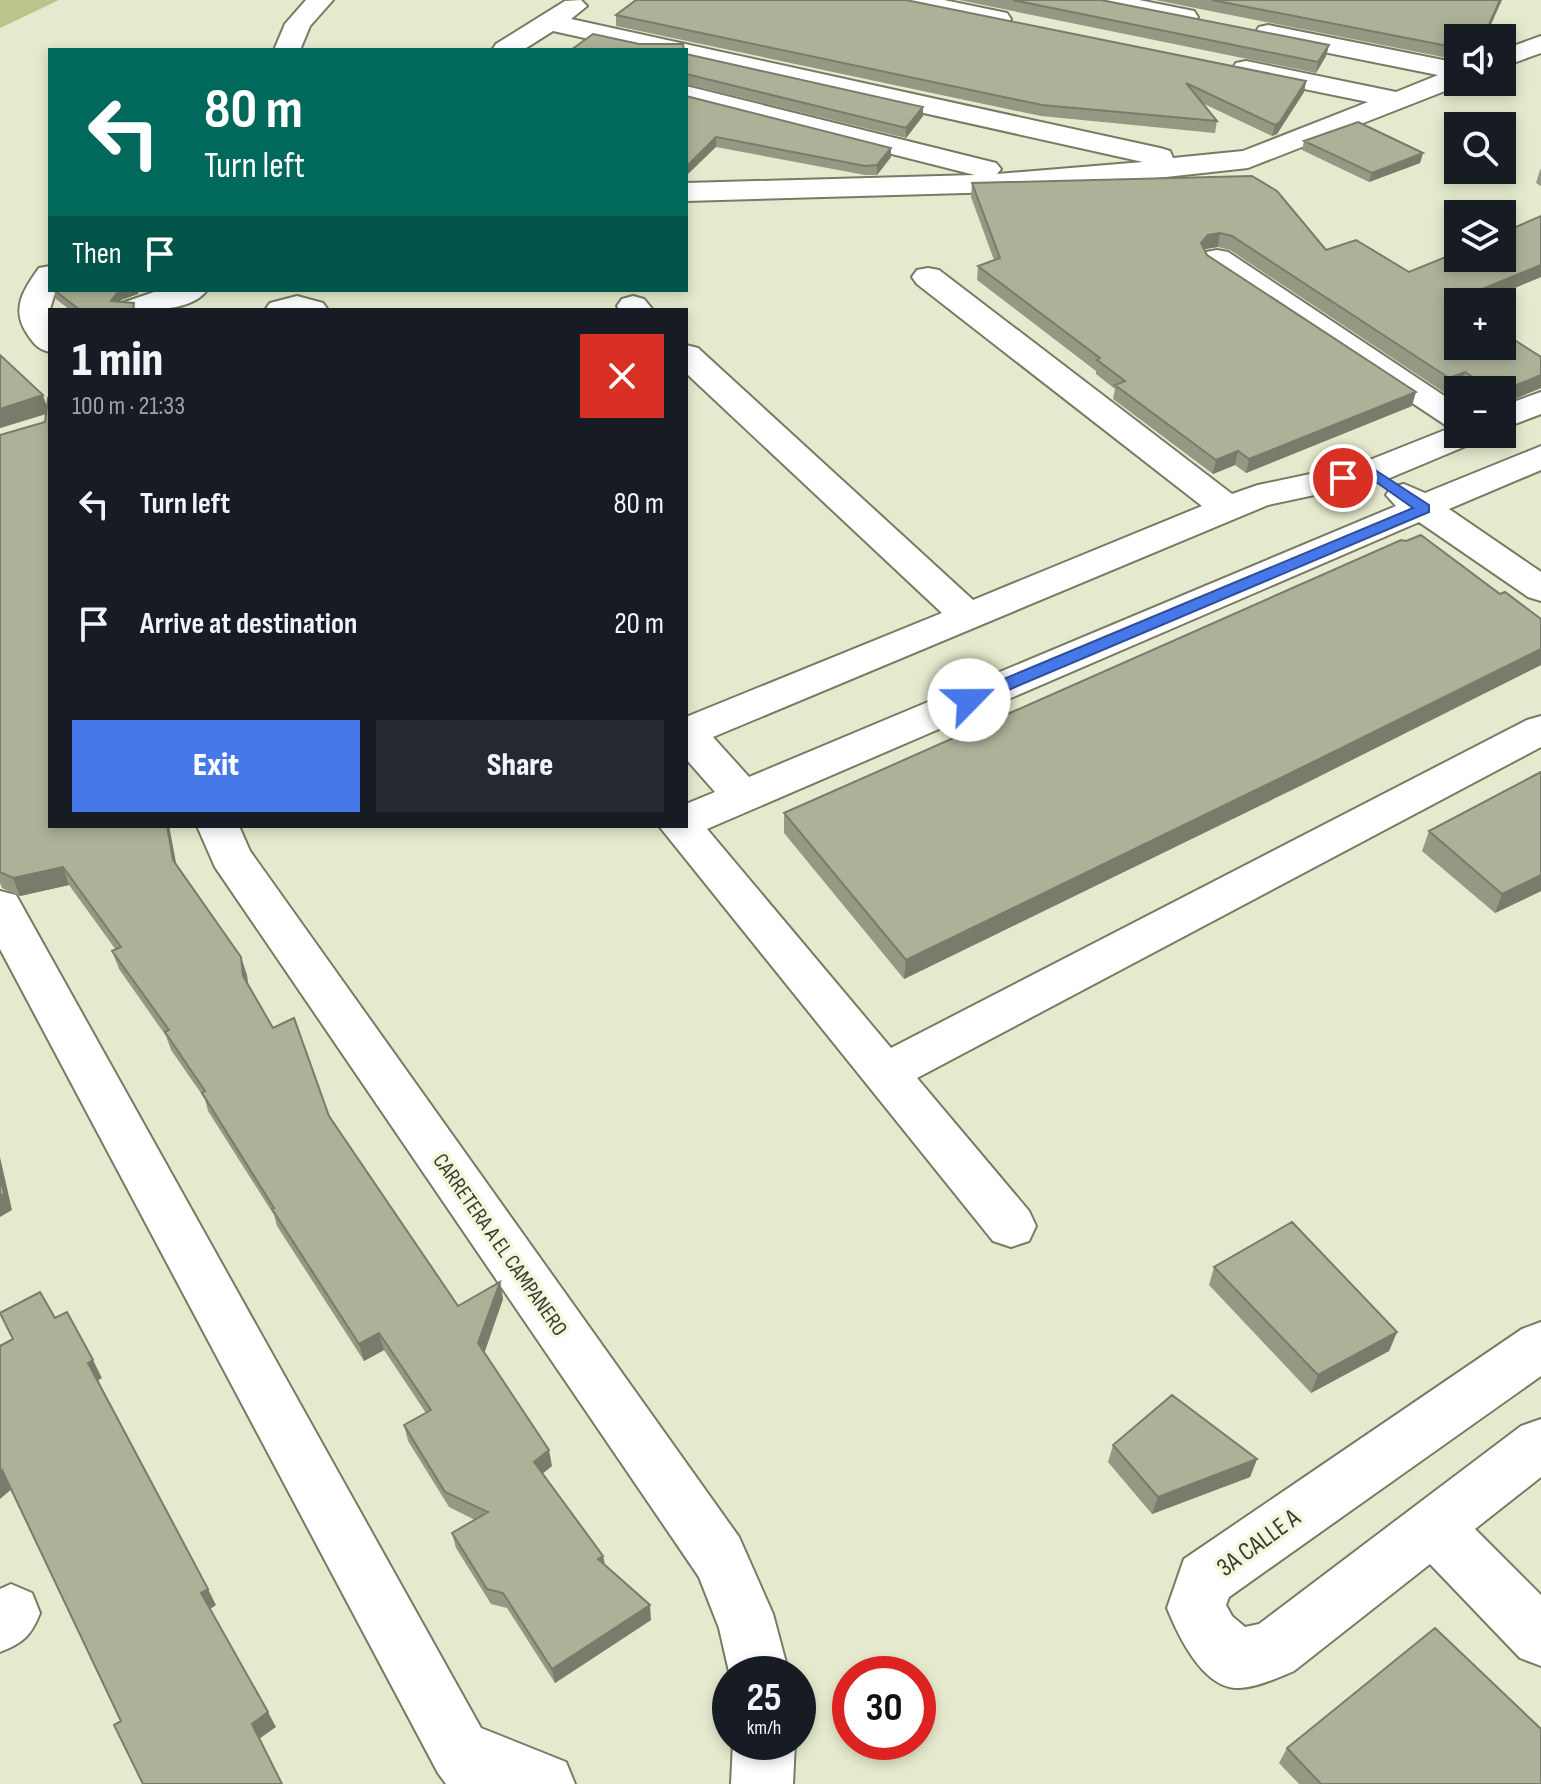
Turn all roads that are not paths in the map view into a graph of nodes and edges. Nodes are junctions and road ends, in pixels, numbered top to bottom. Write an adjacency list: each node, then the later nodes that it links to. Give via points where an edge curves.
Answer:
1 (320, 0): 10 (street, via 298,24)
2 (585, 0): 6 (street)
3 (906, 0): 5 (street)
4 (1101, 0): 7 (street)
5 (1014, 18)
6 (548, 22): 11 (street); 12 (street)
7 (1210, 22)
8 (1241, 28): 16 (street)
9 (1541, 44): 14 (street)
10 (288, 48)
11 (508, 48)
12 (666, 48)
13 (688, 52): 18 (street)
14 (1516, 54)
15 (1218, 64): 20 (street)
16 (1444, 68)
17 (1444, 83): 20 (street)
18 (843, 87): 21 (street); 22 (street)
19 (688, 94): 21 (street)
20 (1401, 101): 22 (street, via 1248,159)
21 (804, 122): 23 (street)
22 (1200, 165): 23 (street)
23 (1038, 182): 24 (street)
24 (688, 192)
25 (1217, 259): 33 (street)
26 (928, 277): 39 (street)
27 (48, 278): 30 (street, via 32,306)
28 (185, 292): 29 (street)
29 (139, 308)
30 (45, 330)
31 (688, 357): 42 (street)
32 (1541, 402): 34 (street)
33 (1444, 411)
34 (1516, 413)
35 (1444, 443): 38 (street)
36 (1509, 448): 37 (street)
37 (1533, 460): 40 (street)
38 (1372, 472): 39 (street, via 1258,496); 40 (street)
39 (1227, 508): 42 (street)
40 (1424, 509): 41 (street); 46 (street)
41 (1541, 589)
42 (968, 616): 44 (street)
43 (1541, 730): 51 (street)
44 (688, 732)
45 (688, 735): 46 (street)
46 (742, 796): 47 (street)
47 (688, 820)
48 (219, 828): 57 (street, CARRETERA A EL CAMPANERO, via 230,856 719,1557 742,1602)
49 (682, 828): 51 (street)
50 (0, 907): 59 (street)
51 (885, 1073): 52 (street)
52 (1011, 1226)
53 (1541, 1346): 55 (street, 3A CALLE A, via 1205,1579 1196,1608 1211,1637 1237,1659 1273,1650)
54 (1541, 1444): 55 (street, 3A CALLE A)
55 (1432, 1526): 56 (street)
56 (1541, 1637)
57 (756, 1656)
58 (763, 1760): 61 (street)
59 (471, 1768): 60 (street)
60 (544, 1784)
61 (762, 1784)

